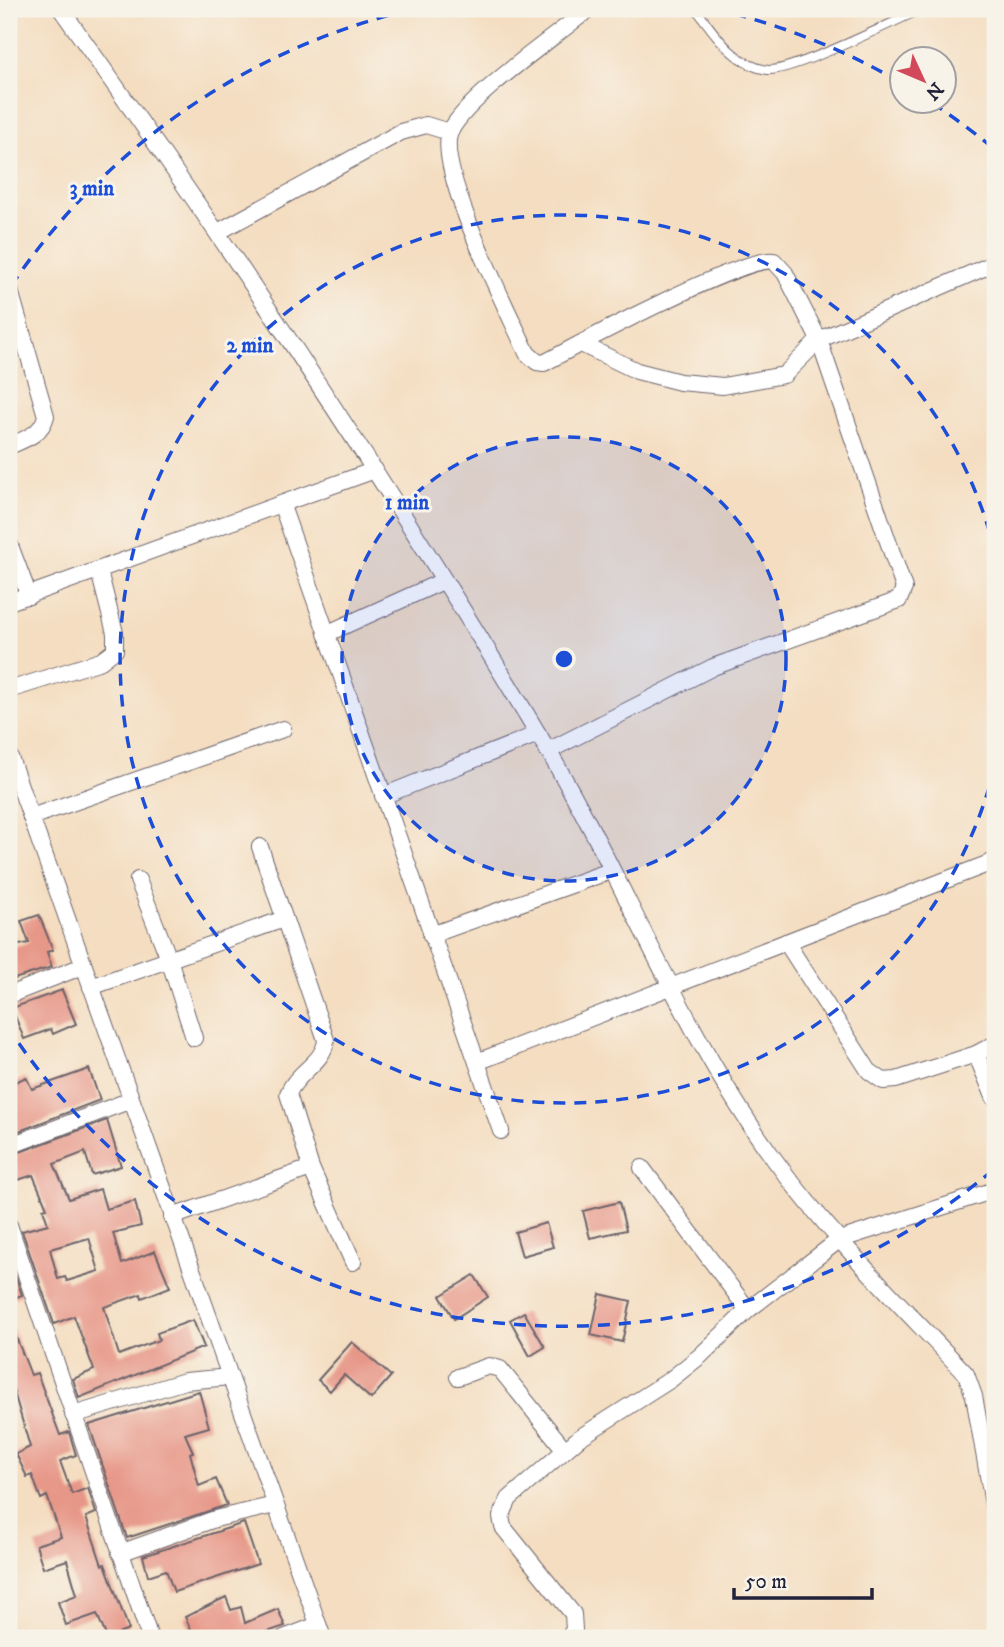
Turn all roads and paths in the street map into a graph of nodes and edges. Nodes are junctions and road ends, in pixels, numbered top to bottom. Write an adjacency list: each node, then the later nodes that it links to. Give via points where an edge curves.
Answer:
1 (62, 9): 6 (street)
2 (696, 9): 3 (lane, via 722,44 749,63 769,70)
3 (922, 9)
4 (586, 11): 5 (street, via 467,108)
5 (449, 132): 6 (street, via 426,125 401,132); 10 (street, via 455,190 527,353 544,363)
6 (218, 232): 12 (street)
7 (995, 263): 9 (street)
8 (9, 288): 11 (street, via 46,416 33,436)
9 (819, 340): 10 (street, via 784,375 723,386 637,371); 10 (street, via 785,273 767,260 698,286); 23 (street, via 900,572 904,589 899,600 713,667)
10 (581, 344)
11 (9, 446)
12 (375, 470): 13 (street); 16 (street)
13 (282, 506): 15 (street); 19 (street)
14 (9, 543): 17 (street)
15 (99, 571): 17 (street); 20 (street, via 116,633 115,650 101,661)
16 (443, 581): 19 (street); 22 (street)
17 (29, 596): 18 (street)
18 (9, 603)
19 (326, 634): 25 (street)
20 (9, 690)
21 (283, 729): 26 (street)
22 (538, 734): 23 (street); 25 (street)
23 (548, 751): 29 (street)
24 (9, 755): 26 (street)
25 (383, 796): 32 (street)
26 (31, 817): 35 (street)
27 (260, 847): 31 (street)
28 (995, 861): 33 (street)
29 (610, 871): 32 (street); 37 (street)
30 (138, 880): 34 (street)
31 (284, 919): 34 (street); 47 (street, via 326,1040 322,1055 288,1094)
32 (431, 935): 42 (street)
33 (786, 942): 37 (street); 41 (street, via 876,1077 896,1080)
34 (169, 959): 36 (street); 39 (street)
35 (83, 966): 36 (street); 38 (street)
36 (90, 987): 44 (street)
37 (670, 987): 42 (street); 52 (street, via 773,1158)
38 (9, 995)
39 (194, 1038)
40 (995, 1044): 41 (street)
41 (976, 1054): 43 (street)
42 (477, 1062): 45 (street)
43 (995, 1099)
44 (131, 1100): 46 (street); 50 (street)
45 (501, 1131)
46 (9, 1146)
47 (311, 1168): 50 (street); 53 (street)
48 (642, 1168): 54 (street)
49 (995, 1190): 52 (street)
50 (172, 1217): 55 (street)
51 (9, 1225): 57 (street)
52 (839, 1241): 54 (street); 60 (street, via 966,1374 972,1385)
53 (353, 1262)
54 (748, 1310): 58 (street, via 680,1372)
55 (230, 1377): 57 (street, via 185,1381); 59 (street)
56 (458, 1377): 58 (street, via 489,1366 500,1370)
57 (73, 1415): 61 (street)
58 (565, 1450): 65 (street, via 509,1499 501,1517 508,1535 573,1614 574,1630)
59 (275, 1506): 61 (street, via 215,1519); 62 (street)
60 (995, 1515)
61 (120, 1553): 63 (street)
62 (320, 1632): 64 (street)
63 (150, 1638)
64 (284, 1638)
65 (568, 1638)

